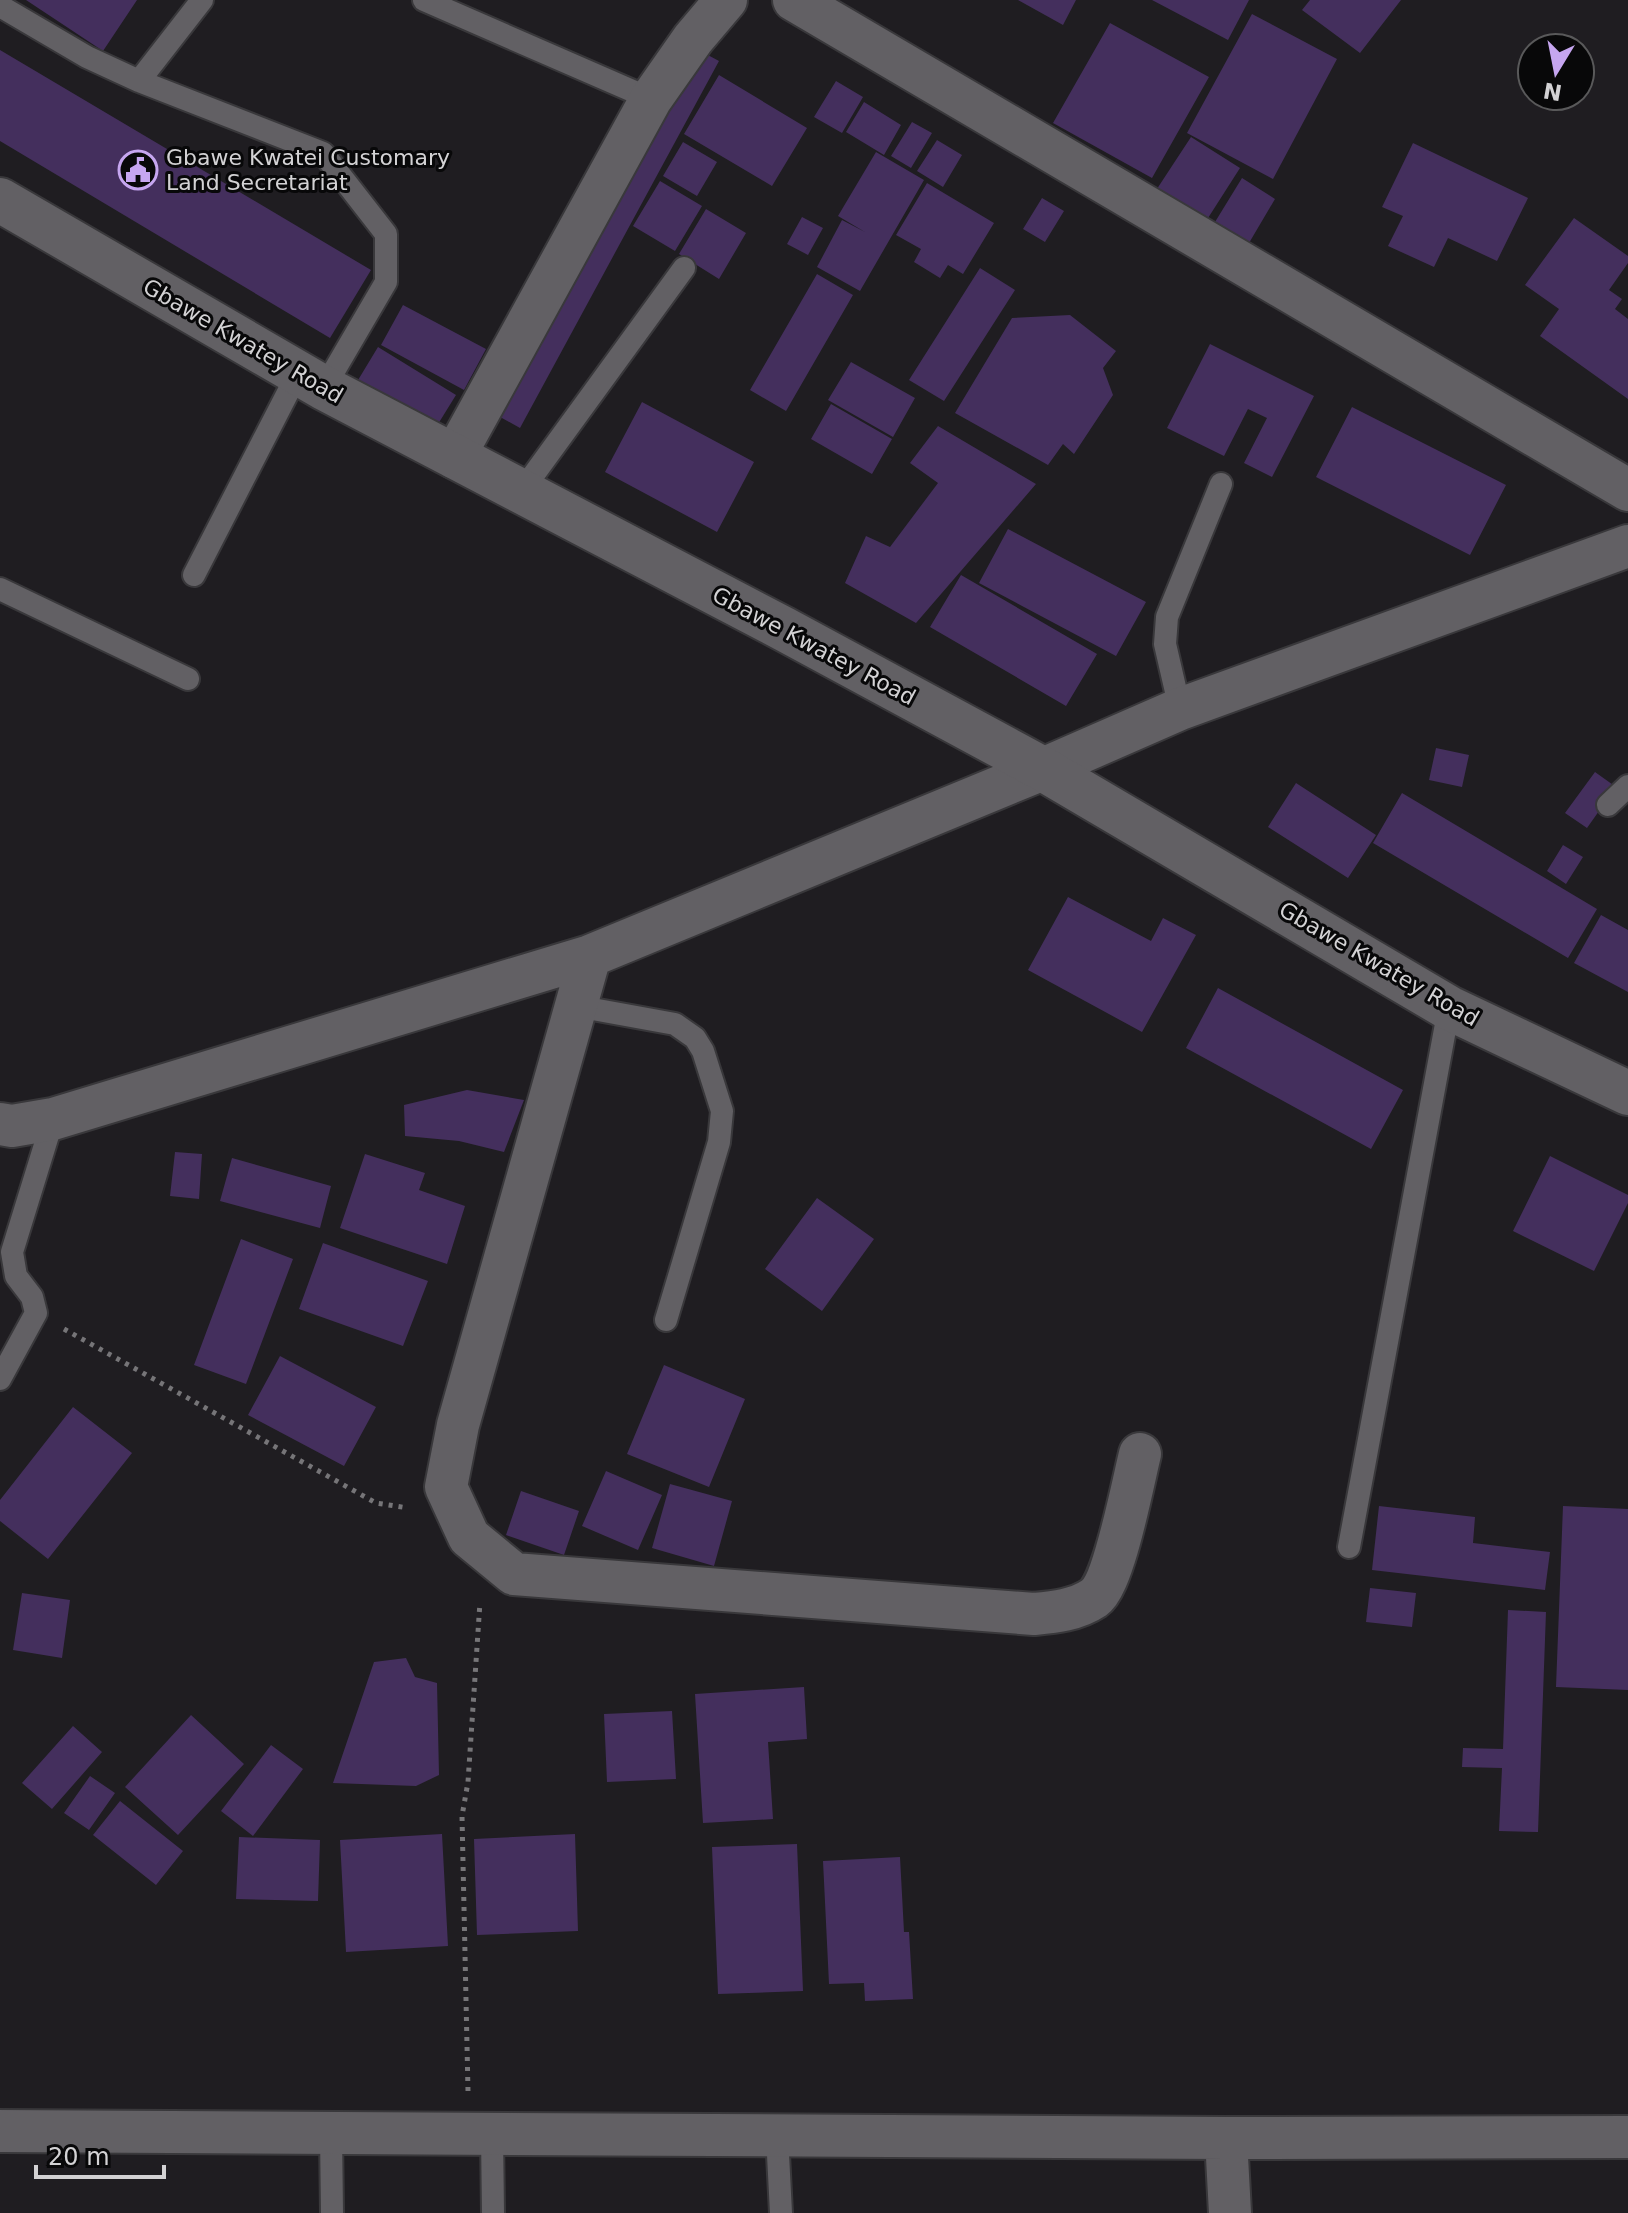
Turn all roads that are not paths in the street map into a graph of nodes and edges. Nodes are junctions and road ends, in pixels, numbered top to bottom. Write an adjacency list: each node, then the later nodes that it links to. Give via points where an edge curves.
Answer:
1 (202, 0): 6 (lane)
2 (424, 0): 7 (lane)
3 (726, 0): 7 (street)
4 (794, 0): 13 (street)
5 (0, 6): 6 (lane)
6 (139, 81): 10 (lane, via 323,153 386,234 386,282)
7 (651, 99): 11 (street)
8 (0, 200): 10 (street, Gbawe Kwatey Road)
9 (684, 268): 14 (lane)
10 (311, 381): 11 (street, Gbawe Kwatey Road); 16 (lane)
11 (454, 457): 14 (street, Gbawe Kwatey Road)
12 (1221, 484): 19 (lane, via 1167,617 1165,644)
13 (1628, 490)
14 (521, 492): 20 (street, Gbawe Kwatey Road)
15 (1628, 546): 19 (street)
16 (194, 575)
17 (0, 589): 18 (lane)
18 (188, 679)
19 (1180, 709): 20 (street)
20 (1043, 769): 23 (street); 25 (street, Gbawe Kwatey Road)
21 (1628, 786): 22 (lane)
22 (1608, 805)
23 (590, 956): 24 (street); 27 (street)
24 (576, 1006): 29 (lane, via 675,1024 695,1038 722,1111 719,1142); 31 (street, via 458,1425 446,1487 469,1537 514,1574 1034,1614 1065,1611 1096,1597 1108,1578)
25 (1449, 1008): 26 (street, Gbawe Kwatey Road); 32 (lane)
26 (1628, 1093)
27 (53, 1119): 28 (street); 30 (lane, via 12,1252 16,1276 32,1297 36,1313)
28 (0, 1124)
29 (666, 1320)
30 (0, 1379)
31 (1140, 1454)
32 (1349, 1547)
33 (0, 2131): 34 (street)
34 (331, 2133): 35 (street); 39 (lane)
35 (481, 2134): 36 (street); 40 (lane)
36 (777, 2135): 38 (street); 41 (lane)
37 (1628, 2137): 38 (street)
38 (1226, 2138): 42 (street)
39 (332, 2213)
40 (493, 2213)
41 (781, 2213)
42 (1230, 2213)

